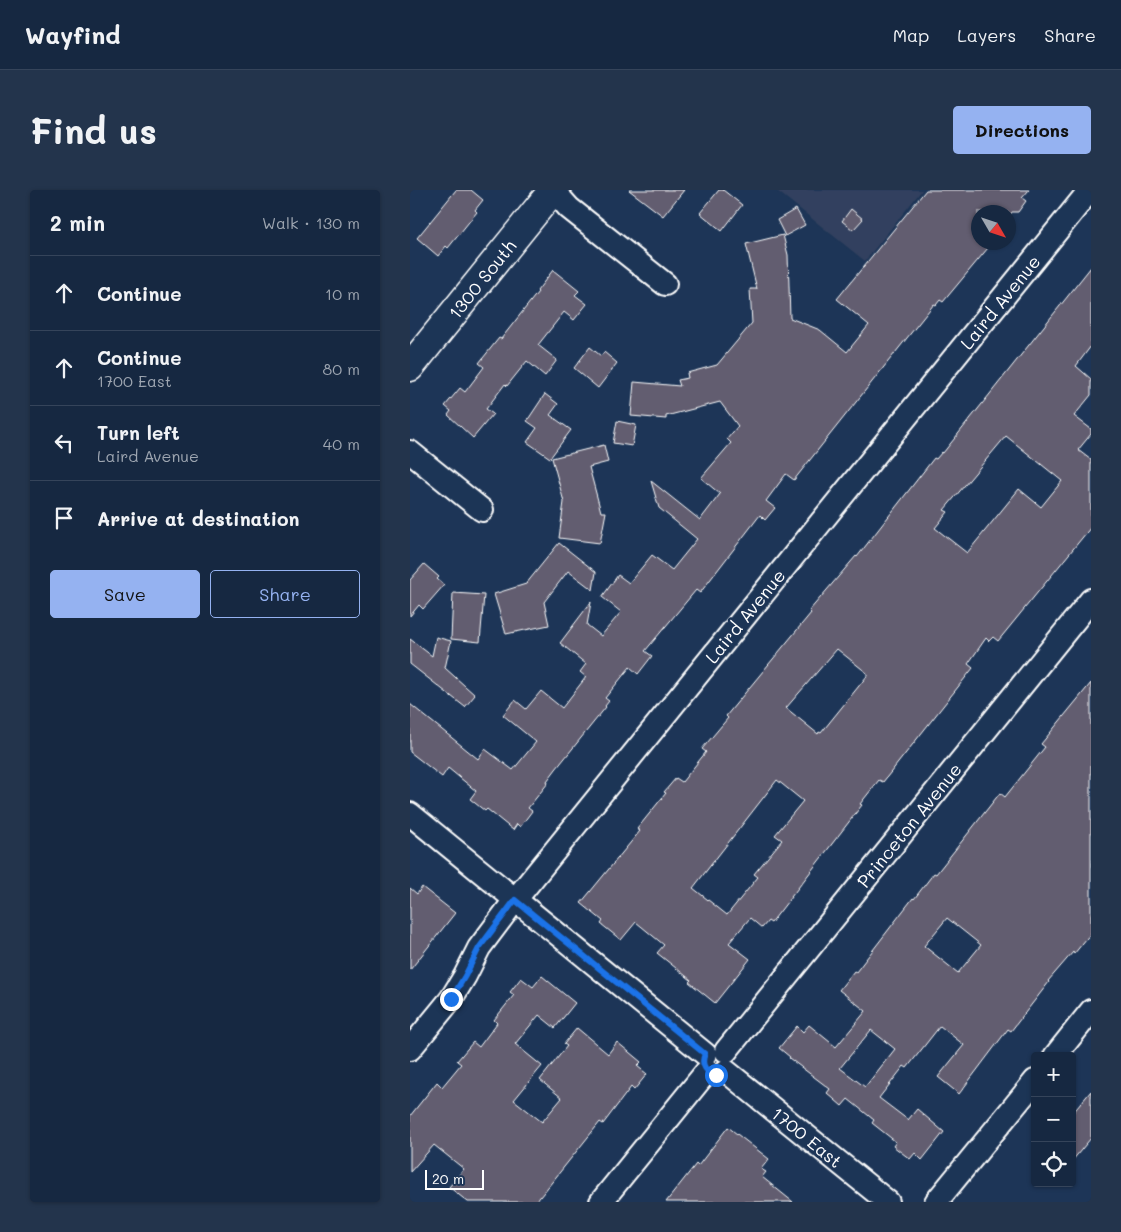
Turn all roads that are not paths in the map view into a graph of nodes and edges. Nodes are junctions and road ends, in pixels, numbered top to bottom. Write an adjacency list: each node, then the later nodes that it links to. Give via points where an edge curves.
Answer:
1 (553, 190): 3 (street, via 569,208); 4 (street, 1300 South)
2 (1090, 190): 9 (street, Laird Avenue)
3 (665, 284)
4 (410, 367)
5 (410, 452): 6 (street)
6 (482, 510)
7 (1091, 600): 13 (street, Princeton Avenue)
8 (410, 814): 9 (street, 1700 East)
9 (515, 900): 11 (street, Laird Avenue, via 479,948 451,999); 13 (street, 1700 East)
10 (1091, 1011): 12 (street)
11 (410, 1049)
12 (1058, 1052)
13 (716, 1062): 15 (street, Princeton Avenue); 16 (street, 1700 East)
14 (1031, 1085): 17 (street)
15 (600, 1202)
16 (888, 1202)
17 (936, 1202)

